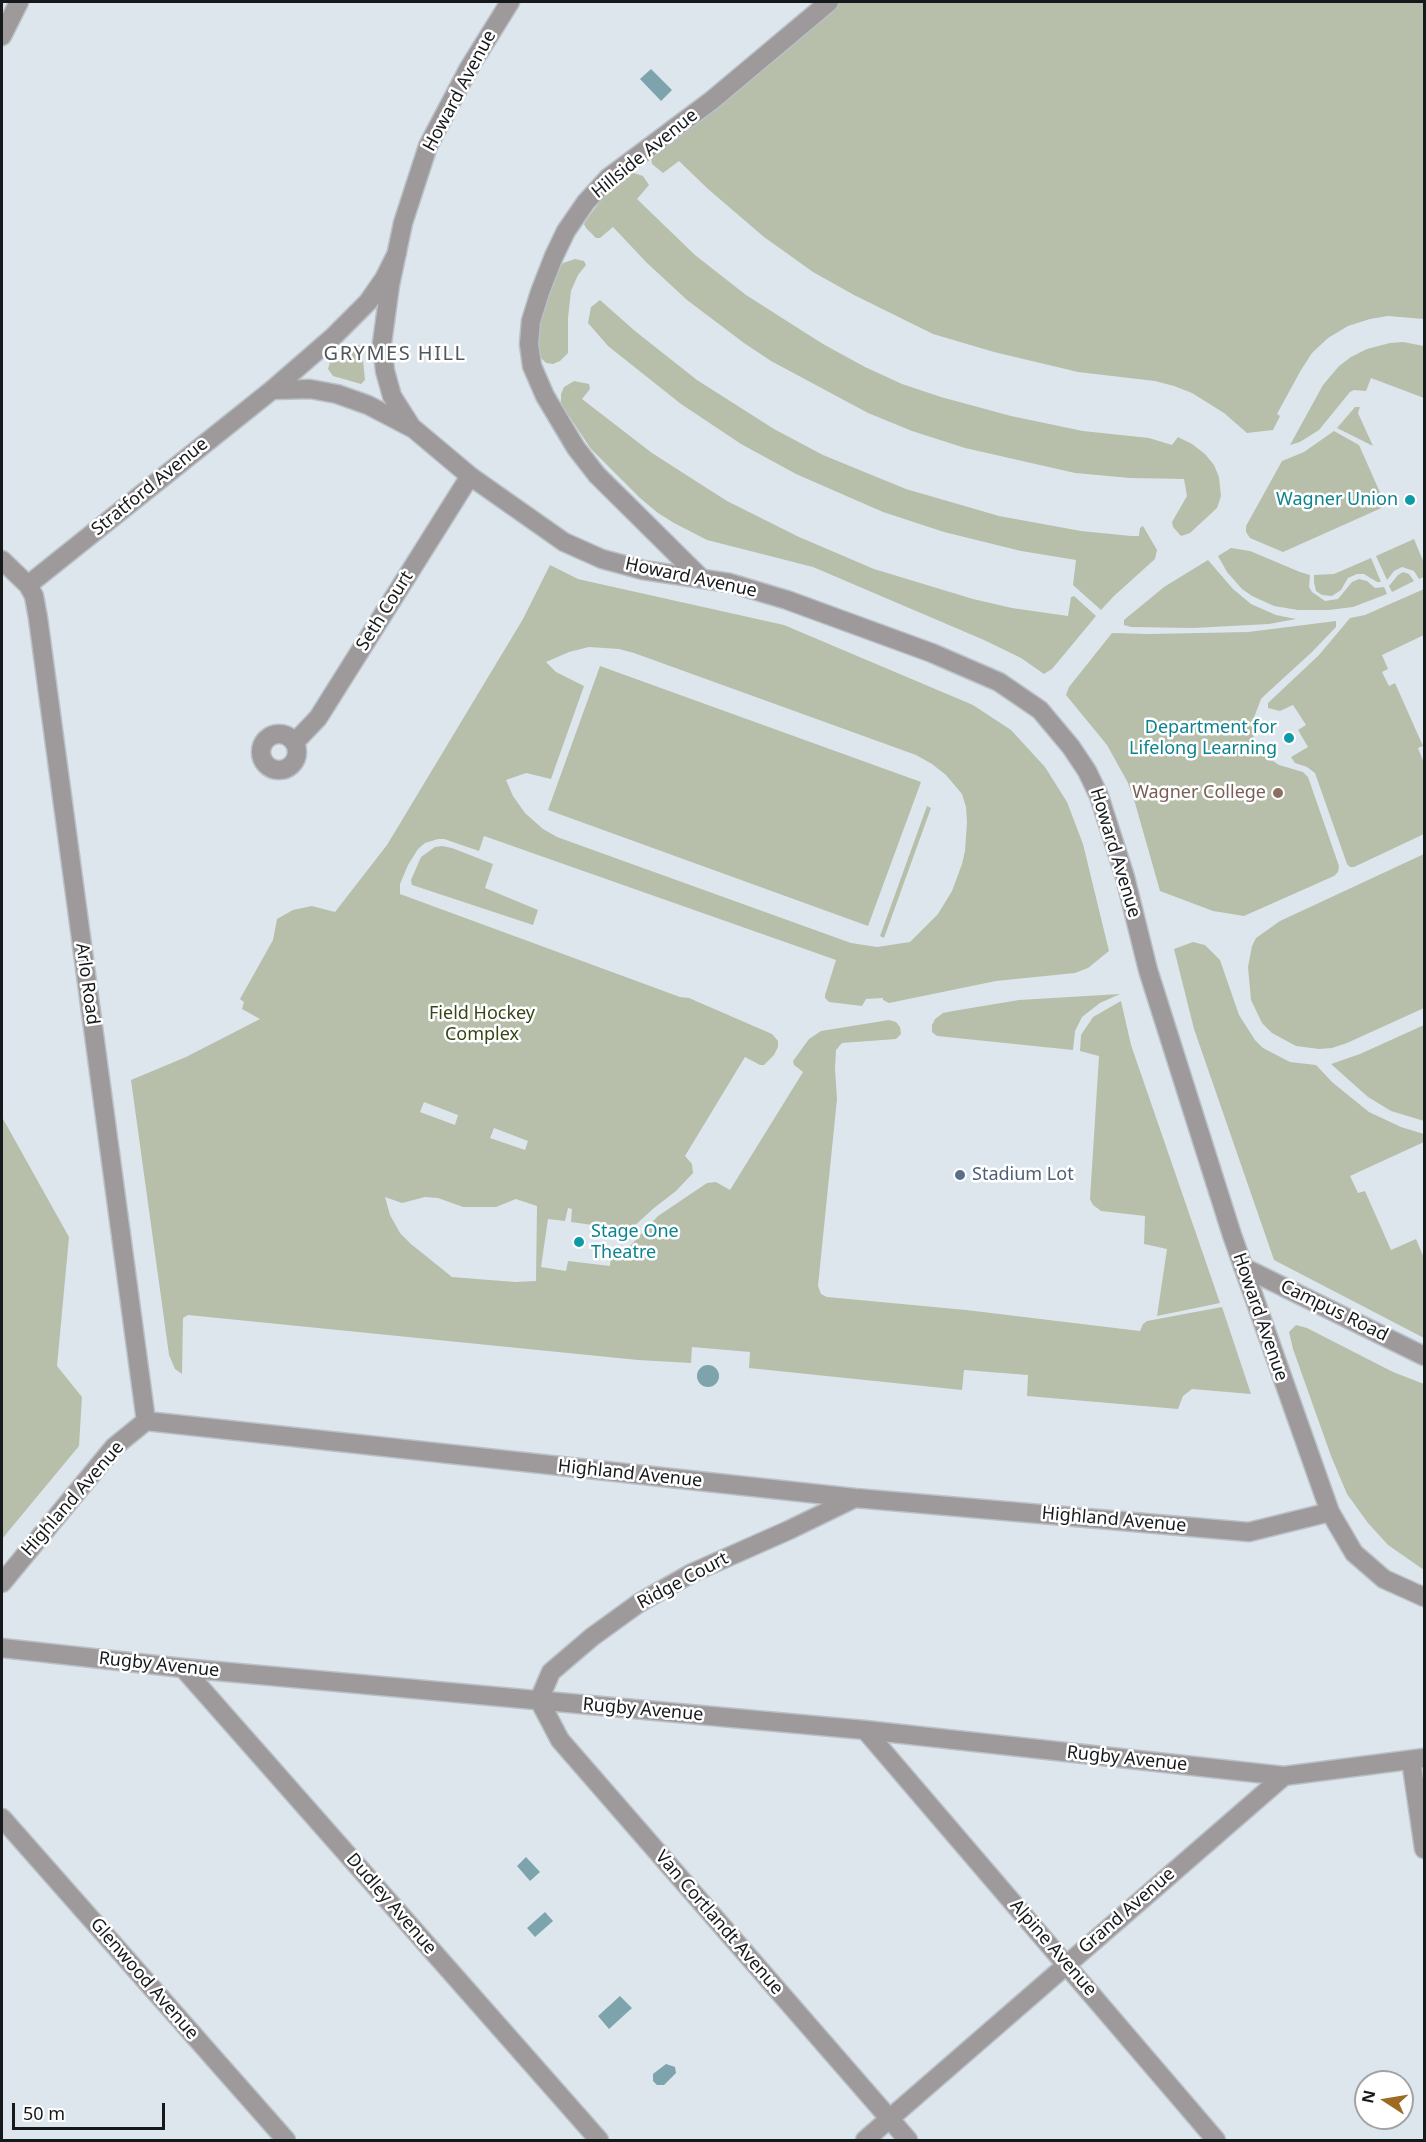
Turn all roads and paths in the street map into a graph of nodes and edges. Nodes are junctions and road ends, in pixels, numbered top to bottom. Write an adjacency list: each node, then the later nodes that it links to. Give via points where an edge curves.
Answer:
1 (19, 2): 4 (street)
2 (510, 2): 5 (street, Howard Avenue, via 428,146)
3 (829, 2): 10 (street, Hillside Avenue, via 711,101 608,178 566,231 531,321 532,366 576,448 597,475)
4 (2, 36)
5 (397, 253): 6 (street, Howard Avenue, via 368,302); 7 (street, Howard Avenue, via 382,343 392,396)
6 (272, 390): 7 (street, Howard Avenue, via 310,389 337,394); 11 (street, Stratford Avenue)
7 (414, 429): 8 (street, Howard Avenue)
8 (470, 476): 10 (street, Howard Avenue, via 564,542 602,559 643,570); 12 (street, Seth Court, via 318,718)
9 (2, 560): 11 (street, Arlo Road)
10 (700, 577): 13 (street, Howard Avenue, via 787,600 932,652 999,682 1040,710 1071,747 1099,796 1149,970)
11 (28, 585): 15 (street, Arlo Road, via 38,618)
12 (295, 742)
13 (1243, 1267): 14 (street, Campus Road); 17 (street, Howard Avenue)
14 (1425, 1356)
15 (146, 1421): 16 (street, Highland Avenue); 18 (street, Highland Avenue, via 114,1447)
16 (855, 1498): 17 (street, Highland Avenue, via 1249,1532); 22 (street, Ridge Court, via 692,1573 639,1603 551,1672)
17 (1330, 1512): 19 (street, Howard Avenue, via 1354,1553 1384,1579)
18 (2, 1583)
19 (1425, 1597)
20 (2, 1648): 21 (street, Rugby Avenue)
21 (183, 1668): 22 (street, Rugby Avenue); 31 (street, Dudley Avenue)
22 (539, 1700): 23 (street, Rugby Avenue); 29 (street, Van Cortlandt Avenue, via 560,1740)
23 (865, 1730): 25 (street, Rugby Avenue); 28 (street, Alpine Avenue)
24 (1418, 1759): 25 (street); 27 (street)
25 (1284, 1776): 28 (street, Grand Avenue)
26 (2, 1818): 30 (street, Glenwood Avenue)
27 (1425, 1849)
28 (1067, 1963): 29 (street, Grand Avenue); 34 (street, Alpine Avenue)
29 (890, 2119): 32 (street, Grand Avenue); 33 (street, Van Cortlandt Avenue)
30 (286, 2140)
31 (599, 2140)
32 (865, 2140)
33 (908, 2140)
34 (1216, 2140)

